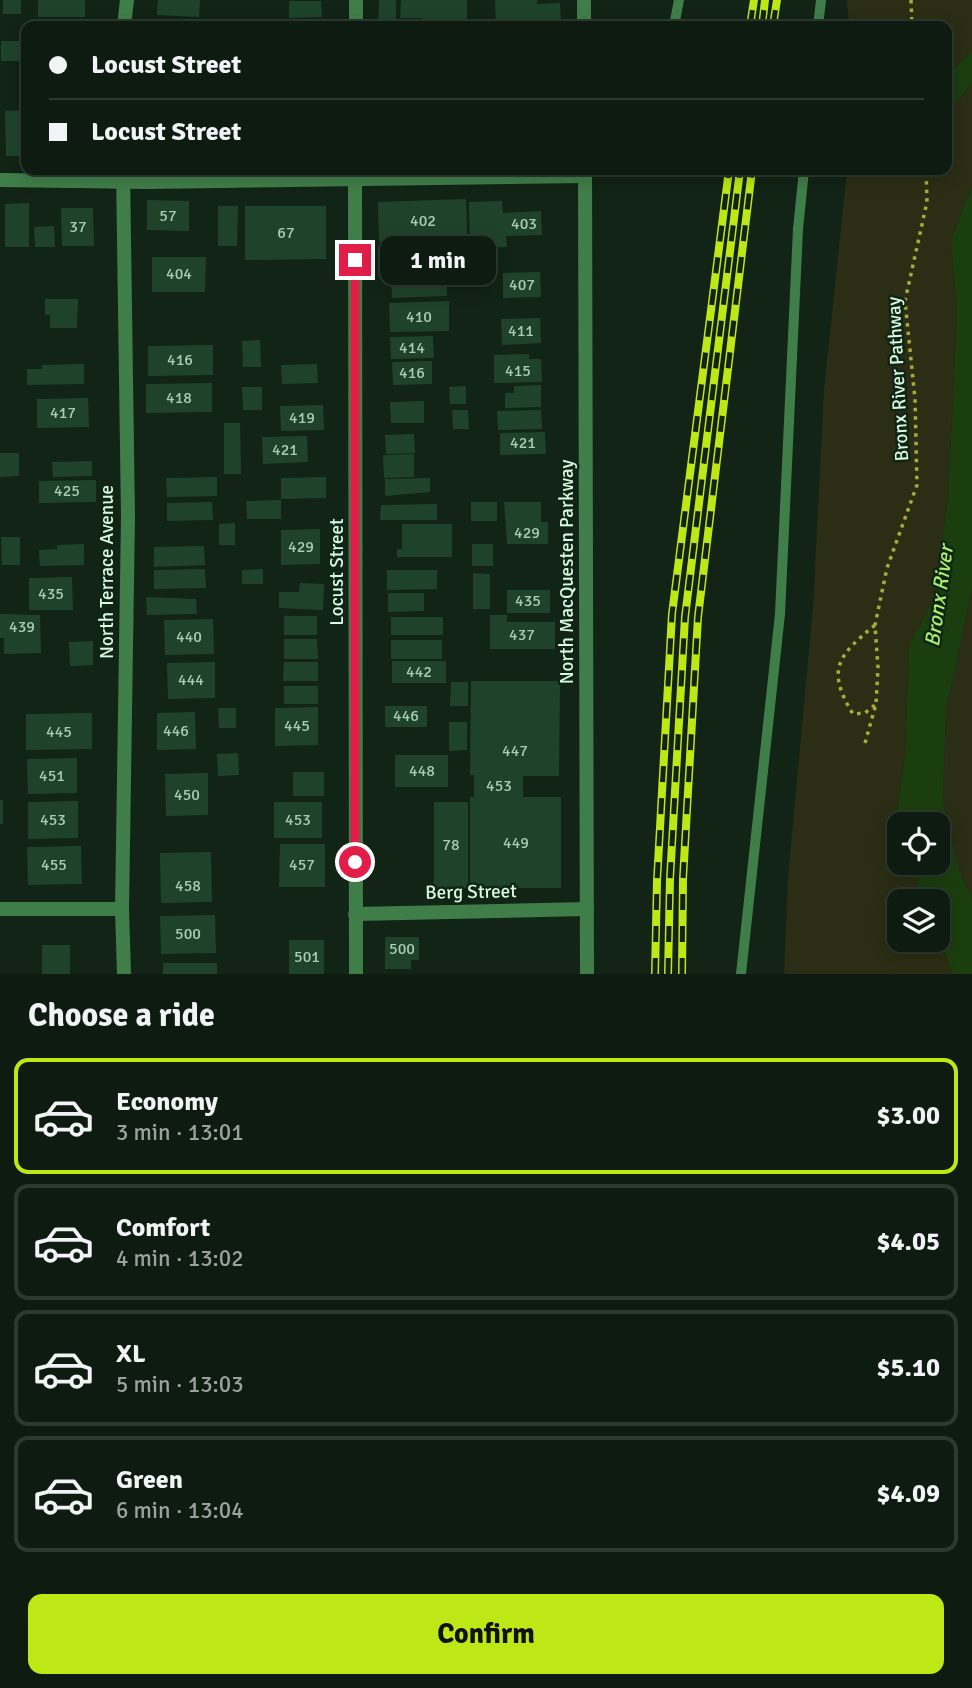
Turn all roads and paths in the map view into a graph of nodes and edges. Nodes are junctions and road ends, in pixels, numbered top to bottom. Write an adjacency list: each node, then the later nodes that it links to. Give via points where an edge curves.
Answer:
1 (127, 0): 7 (street)
2 (356, 0): 8 (street)
3 (584, 0): 9 (street)
4 (680, 0): 10 (lane)
5 (821, 0): 11 (lane)
6 (911, 0): 12 (path)
7 (125, 21)
8 (356, 21)
9 (584, 21)
10 (675, 21)
11 (819, 21)
12 (912, 21)
13 (355, 175): 17 (street); 25 (street, Locust Street)
14 (585, 175): 24 (street, North MacQuesten Parkway)
15 (803, 175): 29 (lane, via 780,614)
16 (926, 175): 19 (path, Bronx River Pathway, via 927,202 905,301 915,398 917,485 887,568)
17 (123, 176): 18 (street); 23 (street, North Terrace Avenue, via 128,517)
18 (0, 180)
19 (875, 625): 20 (path, Bronx River Pathway); 20 (path, via 843,655 838,679 853,714 865,713)
20 (876, 704): 21 (path, Bronx River Pathway)
21 (865, 743)
22 (0, 909): 23 (street)
23 (122, 909): 26 (street, North Terrace Avenue)
24 (587, 909): 25 (street, Berg Street); 28 (street, North MacQuesten Parkway)
25 (355, 914): 27 (street, Locust Street)
26 (124, 974)
27 (356, 974)
28 (587, 974)
29 (741, 974)

